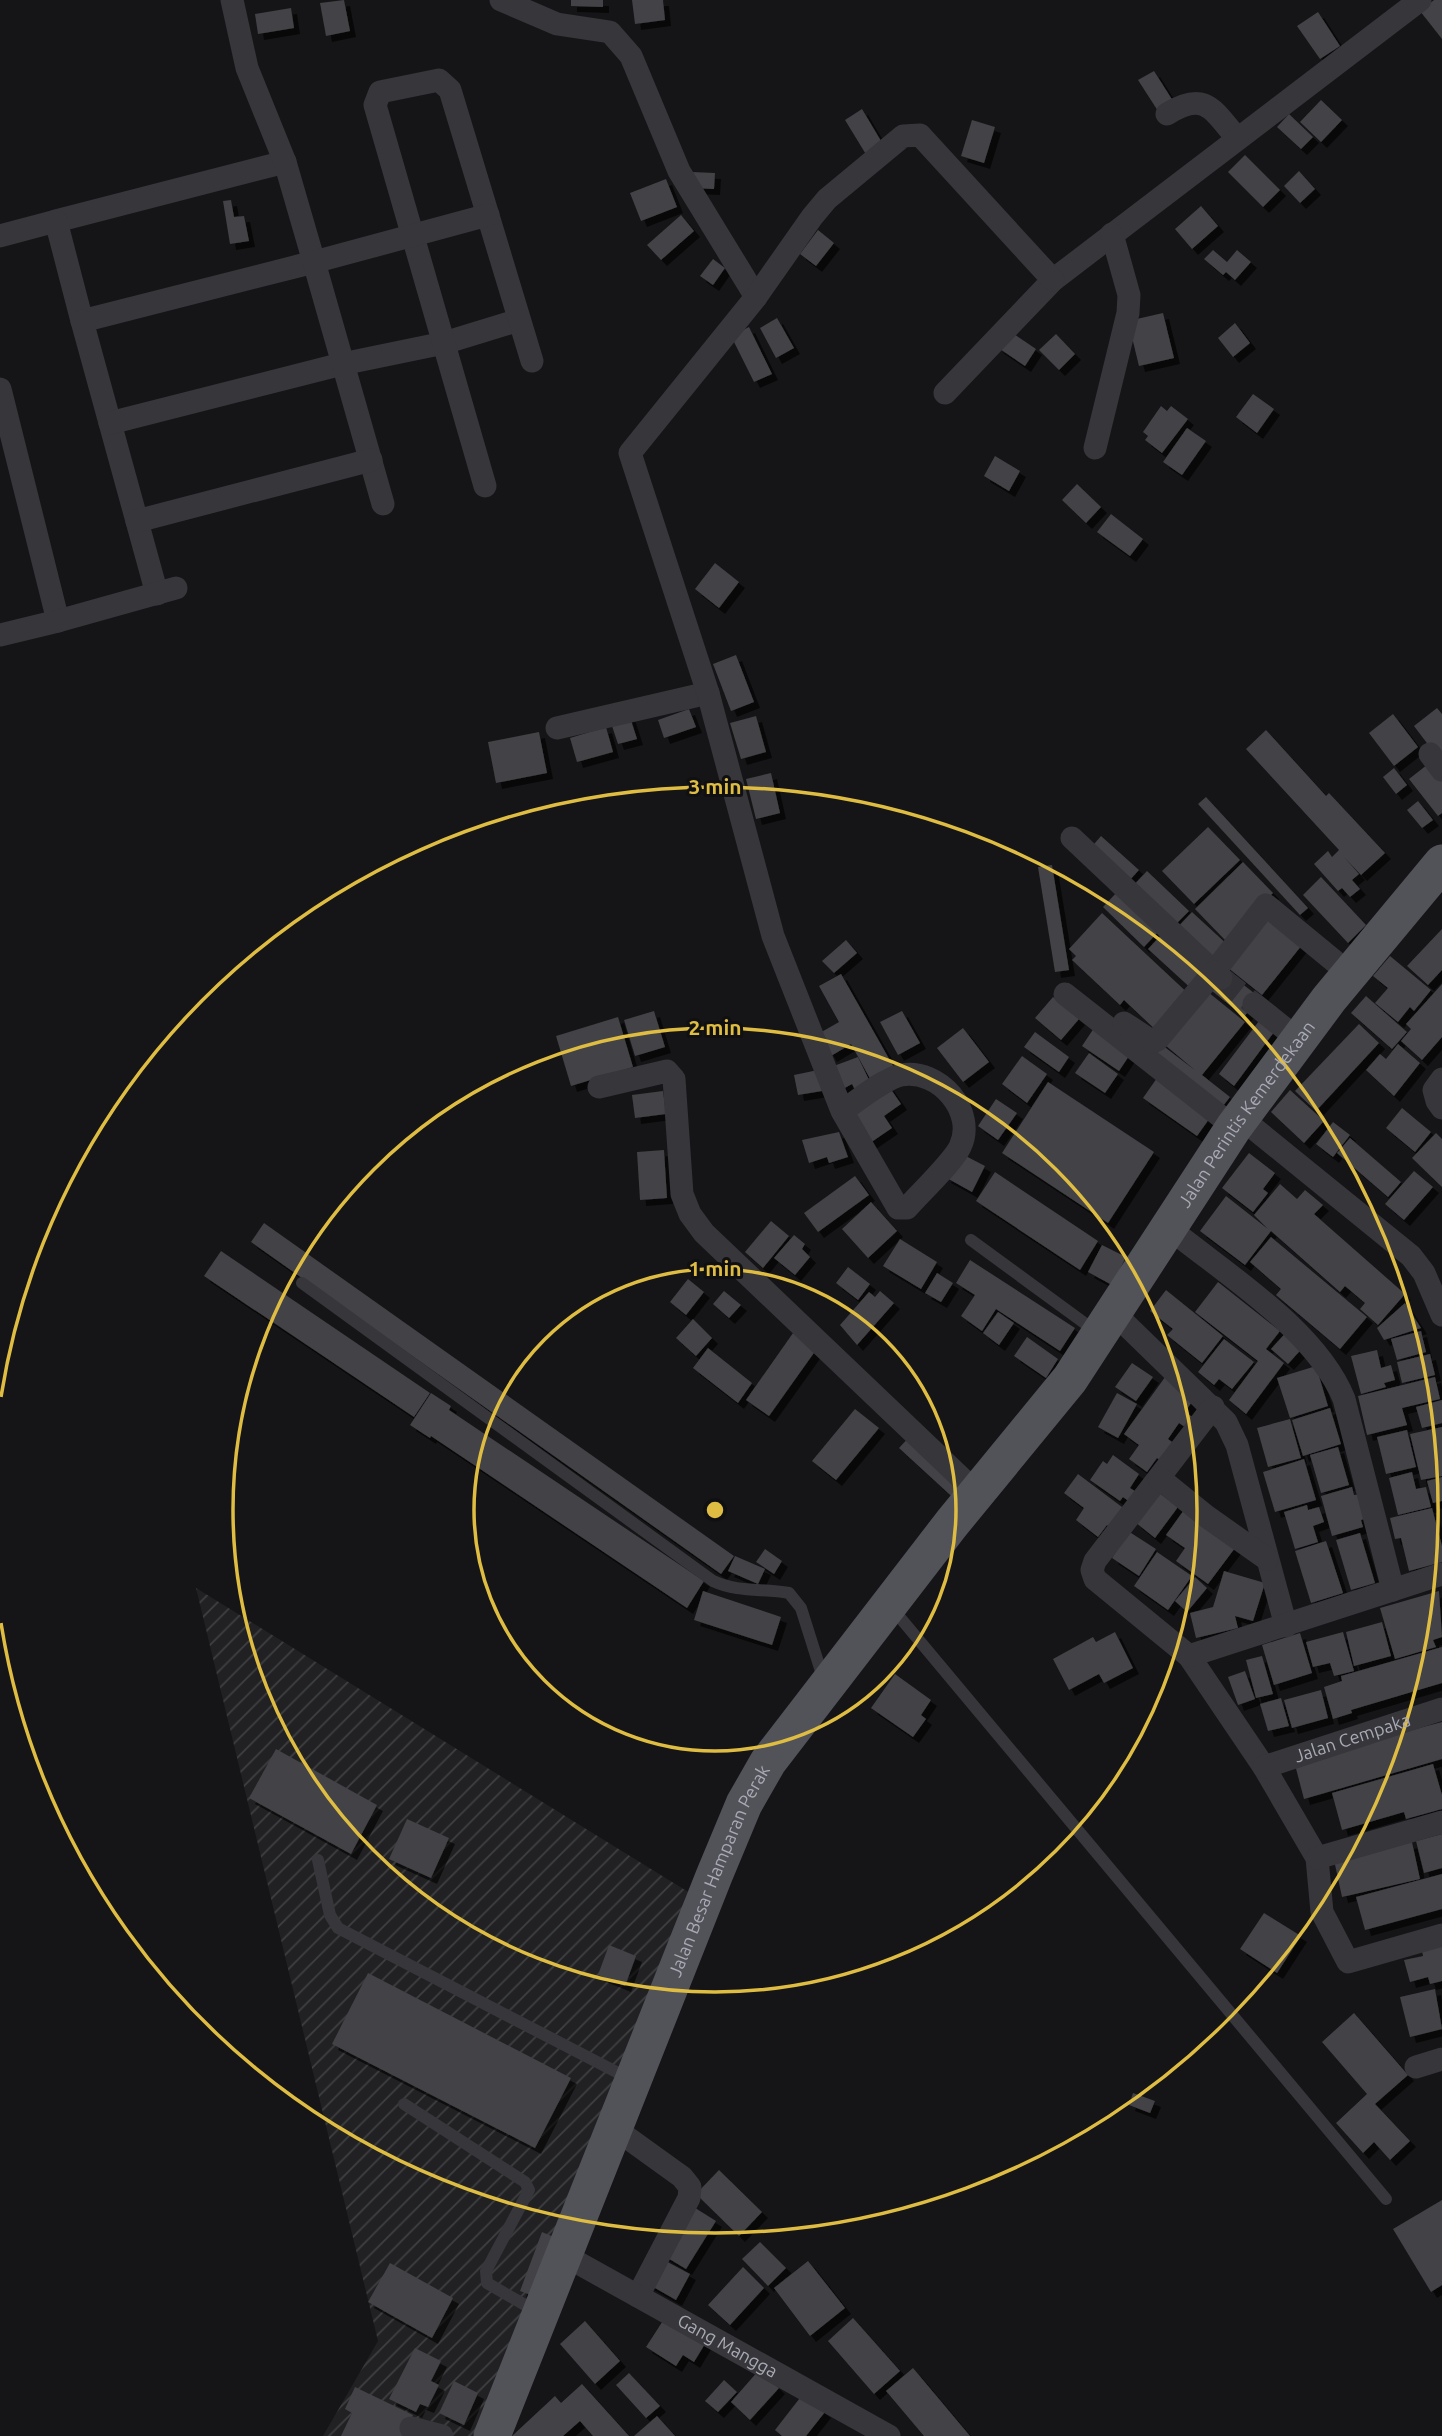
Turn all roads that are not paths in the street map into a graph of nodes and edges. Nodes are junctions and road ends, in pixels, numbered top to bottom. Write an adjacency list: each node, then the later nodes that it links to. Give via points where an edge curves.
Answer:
1 (232, 0): 6 (street, via 247,68)
2 (501, 0): 14 (street, via 557,24 610,33 631,56 679,171)
3 (1420, 0): 5 (street)
4 (1167, 114): 5 (street, via 1187,102 1203,103)
5 (1236, 137): 11 (street)
6 (285, 162): 8 (street); 12 (street)
7 (488, 215): 9 (street); 9 (street, via 445,84 439,79 380,92 375,105); 15 (street)
8 (56, 221): 10 (street); 16 (street)
9 (414, 235): 12 (street); 17 (street)
10 (0, 236)
11 (1109, 237): 13 (street); 23 (street, via 1129,296 1128,313)
12 (314, 262): 16 (street); 19 (street)
13 (1056, 277): 14 (street, via 920,135 911,134 827,199); 21 (street)
14 (756, 297): 30 (street, via 631,453)
15 (519, 320): 17 (street); 18 (street)
16 (82, 321): 22 (street)
17 (443, 343): 19 (street); 25 (street)
18 (532, 362)
19 (342, 364): 22 (street); 24 (street)
20 (0, 389): 28 (street)
21 (945, 393)
22 (110, 424): 27 (street)
23 (1095, 448)
24 (371, 460): 26 (street); 27 (street)
25 (485, 486)
26 (383, 504)
27 (137, 522): 28 (street, via 166,591)
28 (58, 621): 29 (street)
29 (0, 635)
30 (708, 693): 31 (street); 41 (street, via 774,936)
31 (557, 728)
32 (1072, 838): 35 (street)
33 (1442, 863): 34 (main road, Jalan Perintis Kemerdekaan)
34 (1350, 974): 35 (street, via 1266,905); 37 (main road, Jalan Perintis Kemerdekaan)
35 (1217, 975): 42 (street, via 1153,1042 1072,992)
36 (1254, 1004): 37 (street)
37 (1299, 1040): 42 (main road, Jalan Perintis Kemerdekaan)
38 (1442, 1079): 40 (street, via 1434,1090)
39 (599, 1087): 51 (street, via 667,1071 674,1079 682,1194 690,1214 704,1233)
40 (1442, 1108)
41 (842, 1111): 41 (street, via 898,1208 907,1208 960,1147 964,1120 960,1102 927,1077 898,1076)
42 (1237, 1123): 43 (main road, Jalan Perintis Kemerdekaan); 46 (street, via 1411,1256 1424,1273)
43 (1170, 1228): 47 (main road, Jalan Perintis Kemerdekaan); 54 (street, via 1296,1330 1337,1380)
44 (971, 1240): 47 (lane)
45 (302, 1283): 58 (lane, via 713,1581 750,1592 789,1593 801,1608)
46 (1442, 1315)
47 (1106, 1322): 48 (main road, Jalan Perintis Kemerdekaan); 49 (street)
48 (1070, 1379): 51 (main road, Jalan Besar Hamparan Perak)
49 (1213, 1407): 50 (street); 52 (street, via 1237,1445)
50 (1160, 1478): 52 (street); 57 (street, via 1092,1570 1095,1579)
51 (976, 1493): 55 (main road, Jalan Besar Hamparan Perak)
52 (1267, 1559): 56 (street)
53 (1442, 1574): 54 (street)
54 (1393, 1590): 56 (street)
55 (889, 1605): 58 (main road, Jalan Besar Hamparan Perak); 70 (lane)
56 (1286, 1626): 57 (street)
57 (1189, 1656): 60 (street)
58 (826, 1685): 67 (main road, Jalan Besar Hamparan Perak, via 768,1762 744,1804)
59 (1442, 1709): 60 (street, Jalan Cempaka)
60 (1264, 1767): 62 (street)
61 (1442, 1822): 62 (street)
62 (1317, 1858): 64 (street, via 1322,1912 1348,1962)
63 (318, 1860): 67 (lane, via 330,1915 338,1928)
64 (1442, 1935)
65 (1442, 2059): 66 (street)
66 (1416, 2067)
67 (633, 2081): 69 (main road, Jalan Besar Hamparan Perak)
68 (404, 2104): 73 (lane, via 526,2182 529,2190 486,2271 487,2283)
69 (614, 2128): 71 (main road, Jalan Besar Hamparan Perak); 72 (street, via 690,2187 689,2198)
70 (1386, 2199)
71 (564, 2255): 72 (street, Gang Mangga); 73 (main road, Jalan Besar Hamparan Perak)
72 (638, 2296): 77 (street, Gang Mangga)
73 (541, 2315): 76 (main road, Jalan Besar Hamparan Perak)
74 (411, 2428): 75 (street)
75 (442, 2436)
76 (492, 2436)
77 (890, 2436)

